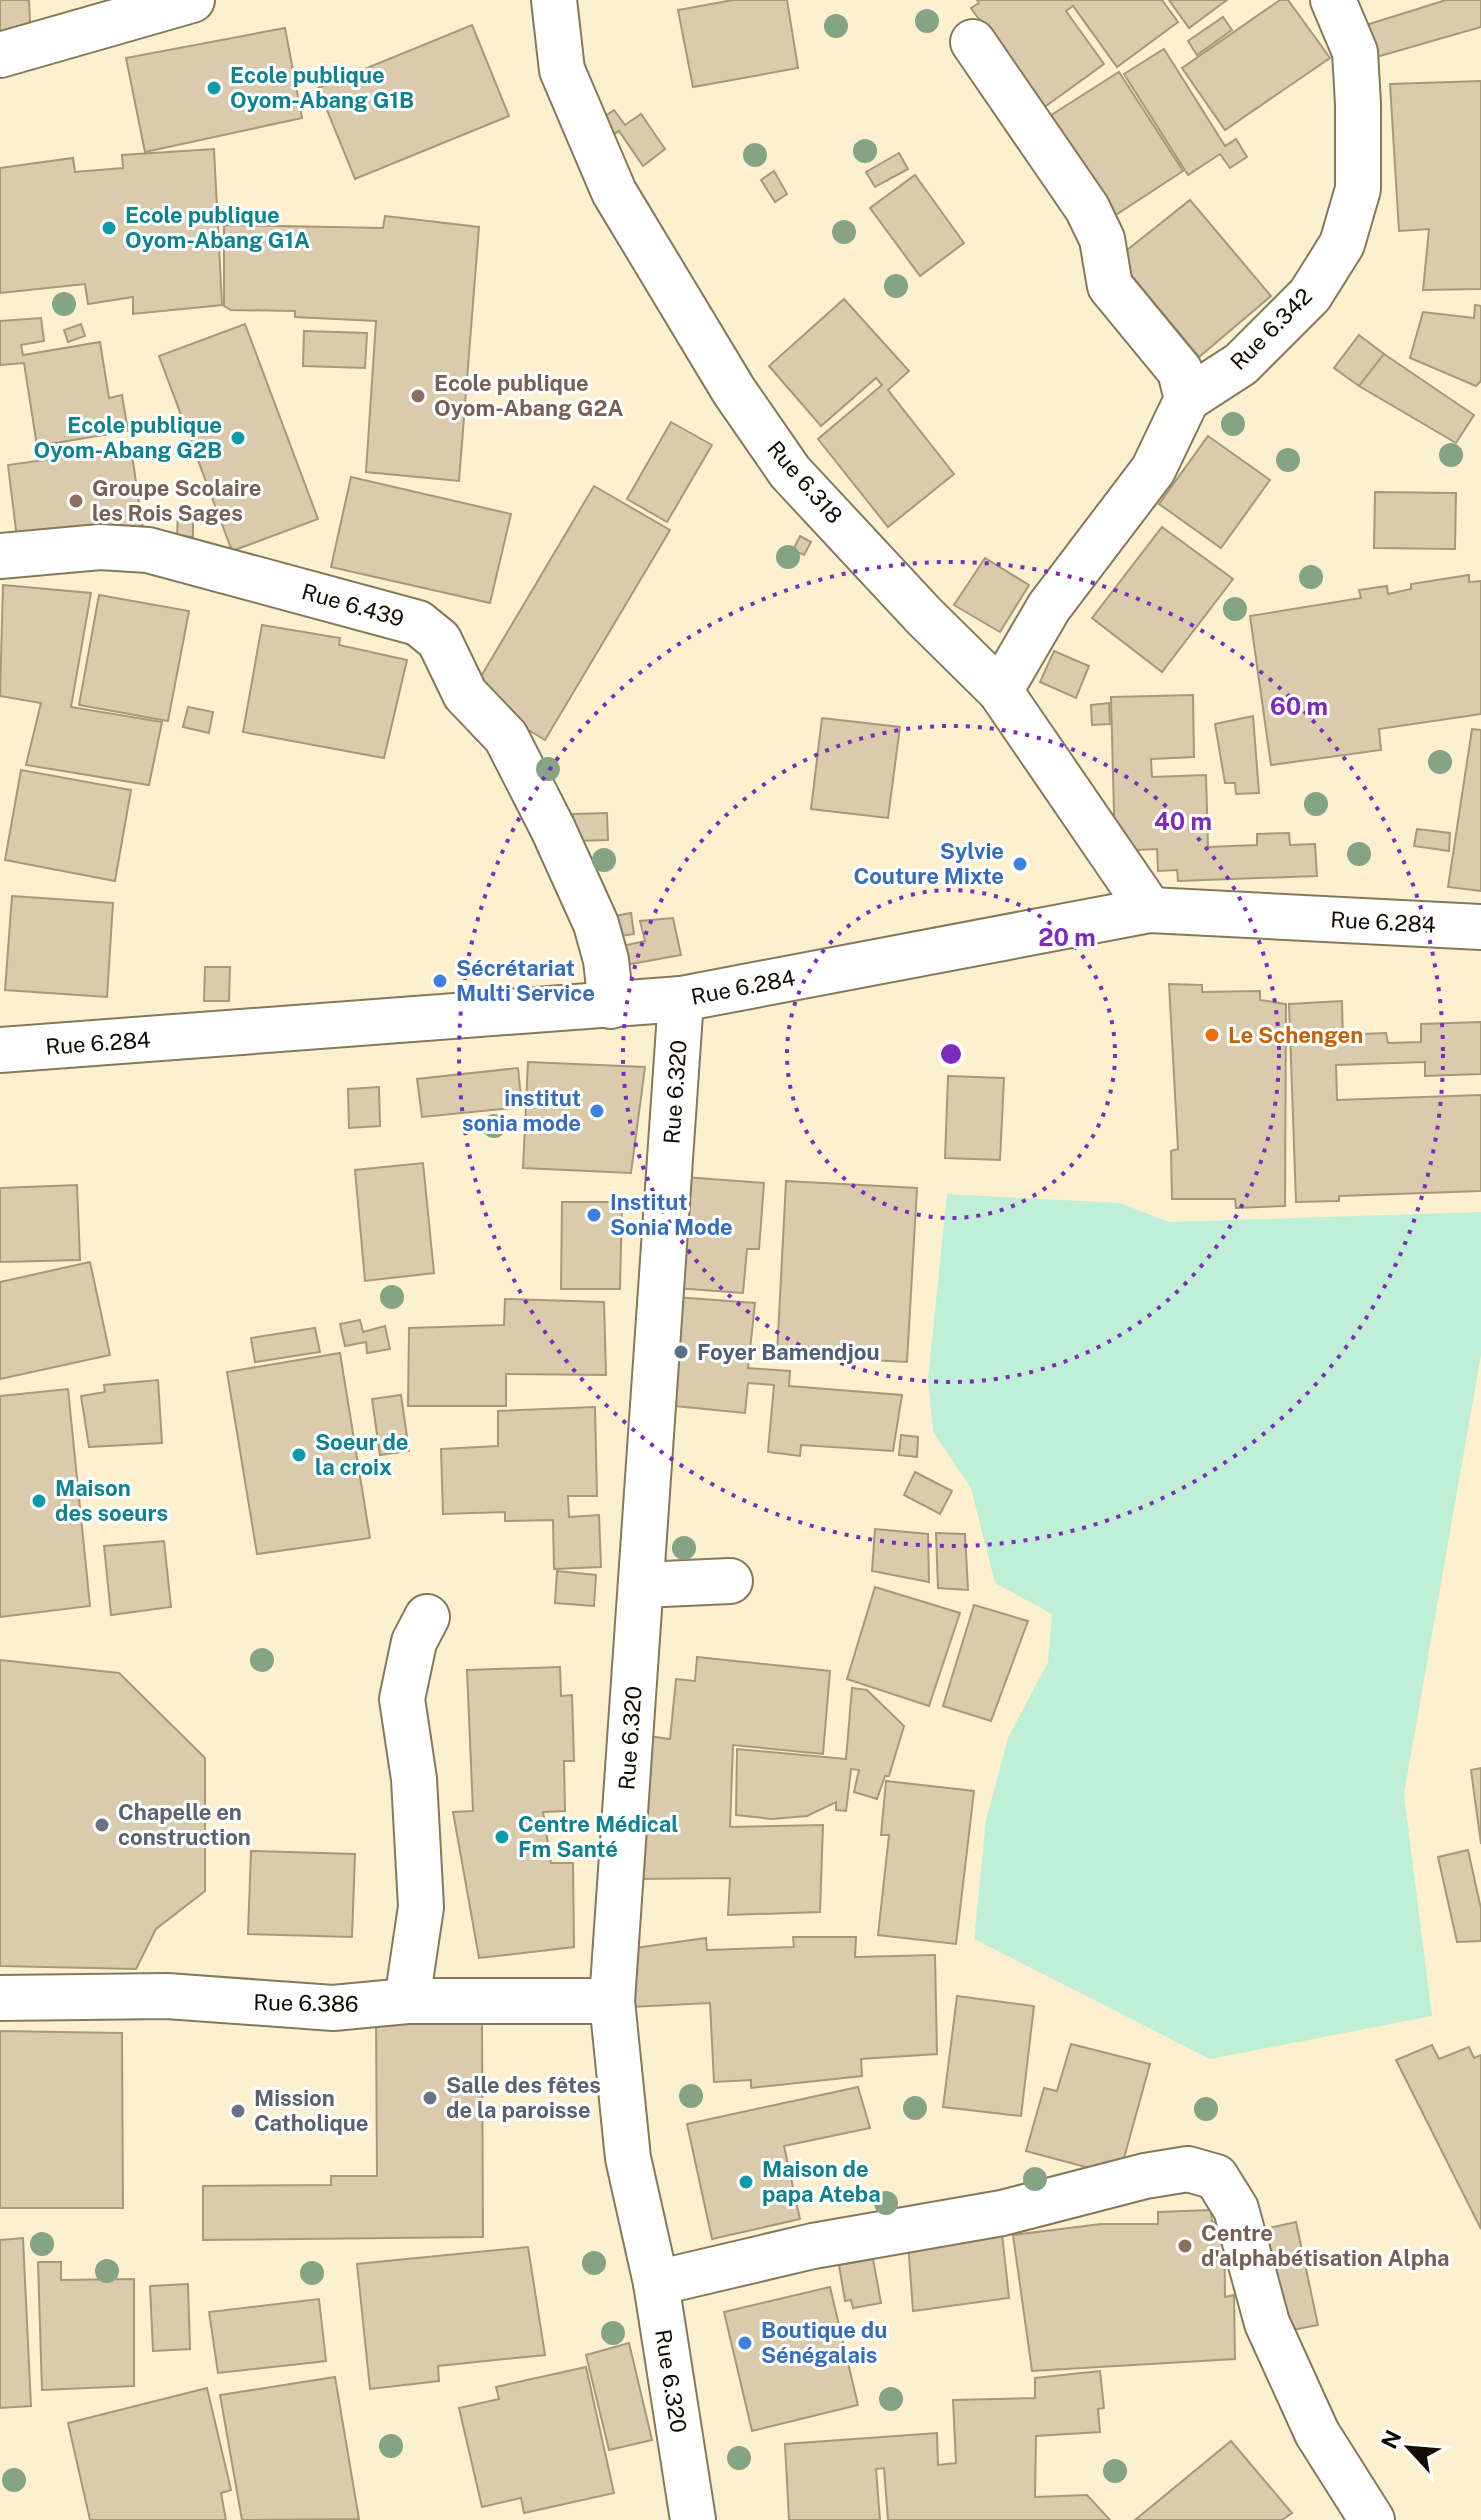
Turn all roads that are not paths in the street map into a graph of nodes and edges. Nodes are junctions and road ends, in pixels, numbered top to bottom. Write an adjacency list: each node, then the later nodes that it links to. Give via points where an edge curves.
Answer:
1 (192, 0): 5 (street)
2 (554, 0): 8 (street, Rue 6.318, via 562,70 614,192 734,391 790,472)
3 (1333, 0): 6 (street, Rue 6.342, via 1355,52 1358,104 1358,189 1342,244 1310,295 1241,364)
4 (973, 42): 6 (street, via 1087,208 1102,239 1110,286 1180,371)
5 (0, 55)
6 (1187, 399): 8 (street, via 1153,470 1049,607)
7 (0, 556): 12 (street, Rue 6.439, via 100,547 148,550 418,623 439,640 465,694 506,737 553,829 596,924)
8 (1000, 691): 9 (street, Rue 6.318)
9 (1150, 910): 10 (street, Rue 6.284); 11 (street, Rue 6.284)
10 (1481, 927)
11 (681, 999): 12 (street, Rue 6.284); 15 (street, Rue 6.320)
12 (611, 1006): 13 (street, Rue 6.284)
13 (0, 1050)
14 (730, 1581): 15 (street)
15 (641, 1585): 19 (street, Rue 6.320)
16 (427, 1617): 18 (street, via 414,1642 402,1699 414,1779 421,1907)
17 (0, 1998): 18 (street, Rue 6.386, via 167,1996 333,2008)
18 (407, 2001): 19 (street, Rue 6.386)
19 (612, 2001): 20 (street, Rue 6.320, via 628,2158)
20 (656, 2283): 21 (street, Rue 6.320); 22 (street, via 813,2246 1002,2213 1145,2176 1188,2169 1216,2177 1236,2209 1267,2323 1310,2419)
21 (693, 2520)
22 (1372, 2520)

